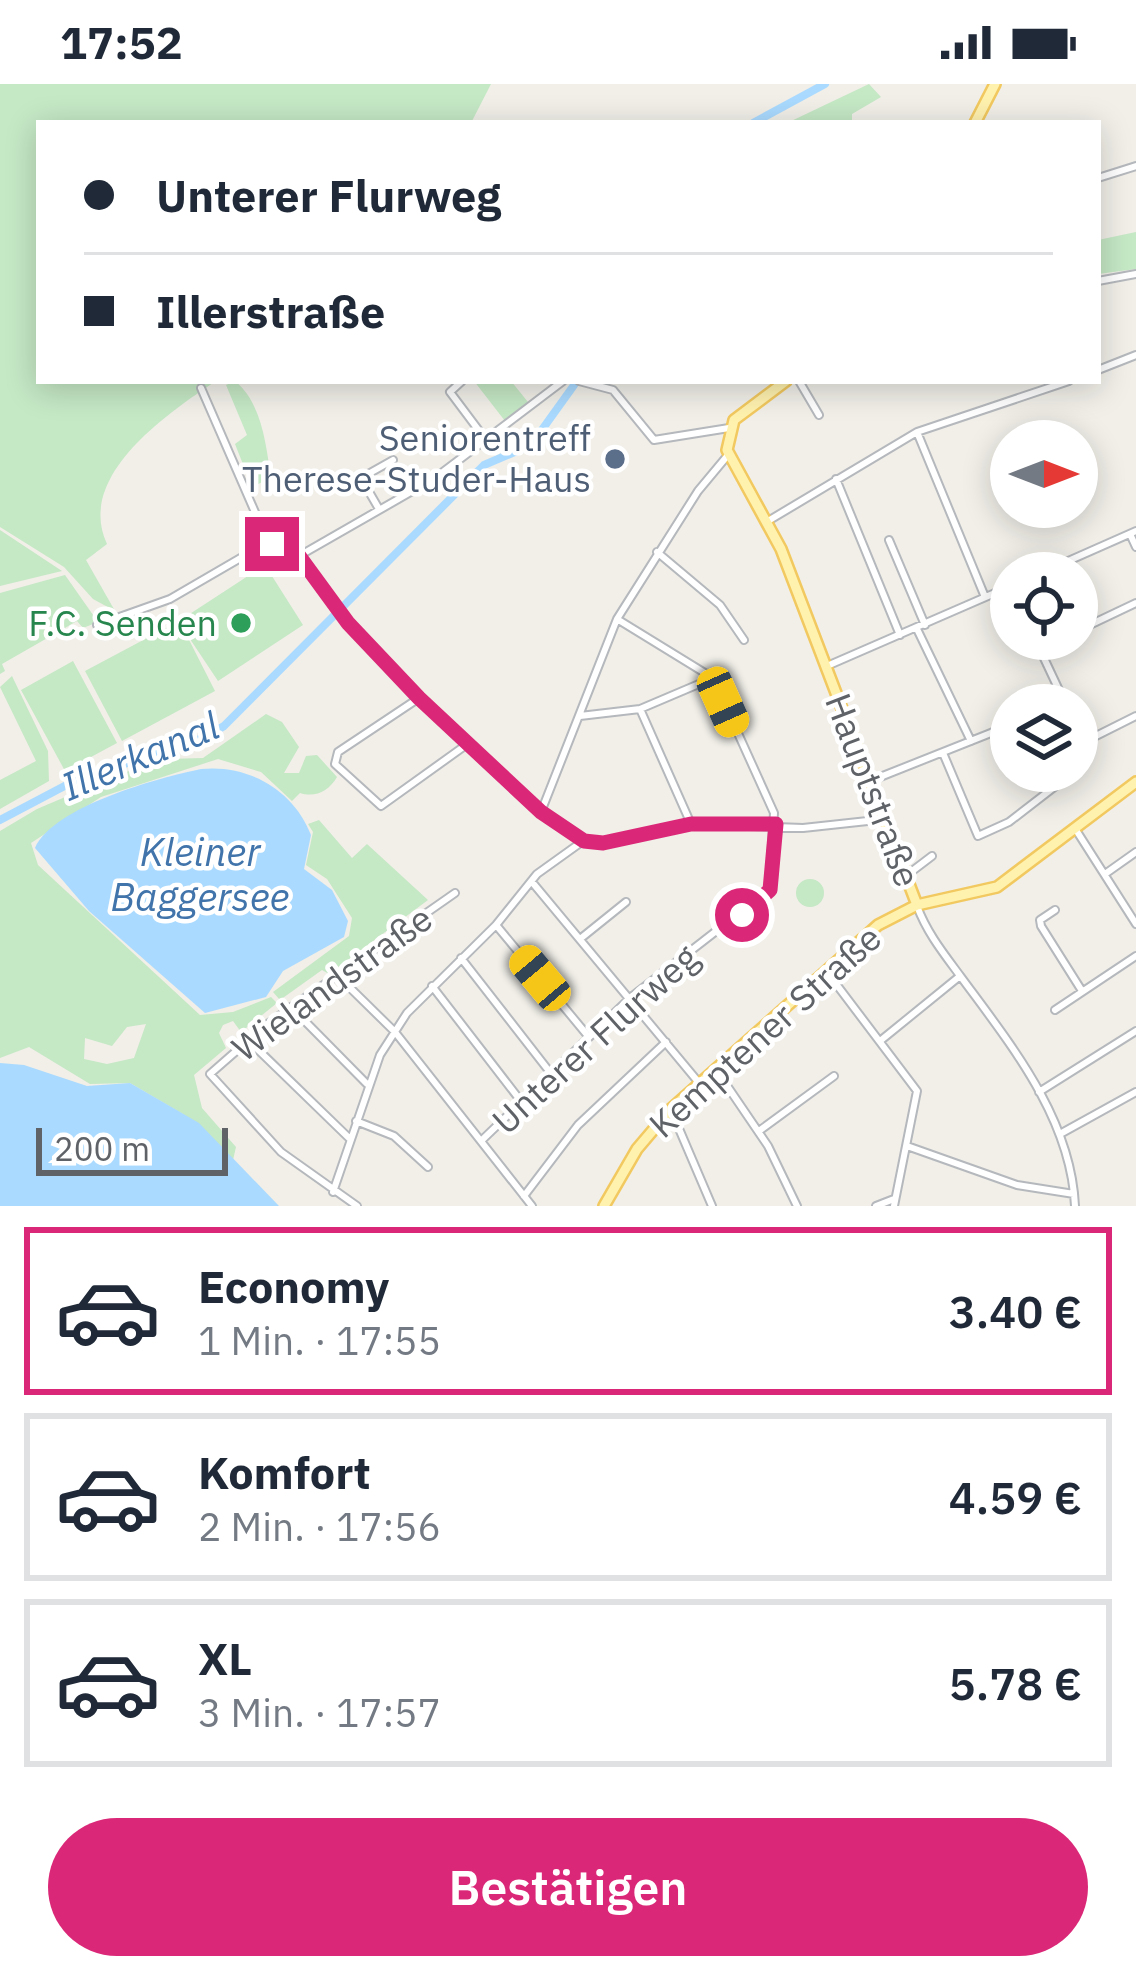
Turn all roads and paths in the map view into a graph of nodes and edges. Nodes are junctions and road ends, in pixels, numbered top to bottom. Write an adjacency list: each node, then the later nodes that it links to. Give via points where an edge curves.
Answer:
1 (995, 84): 2 (main road)
2 (977, 120)
3 (1136, 166): 4 (street)
4 (1101, 177)
5 (1136, 274): 6 (street)
6 (1101, 280)
7 (1136, 356): 8 (street)
8 (1101, 369)
9 (459, 384): 19 (street, via 450,392)
10 (559, 384): 19 (street)
11 (593, 384): 18 (street, via 614,390 654,440)
12 (783, 384): 18 (main road)
13 (801, 384): 16 (street)
14 (1060, 384): 17 (street)
15 (201, 388): 27 (street)
16 (819, 415)
17 (917, 433): 22 (street); 33 (street)
18 (728, 434): 20 (main road, Hauptstraße)
19 (486, 440): 23 (street)
20 (728, 454): 24 (main road, Hauptstraße); 29 (street)
21 (393, 460): 23 (street, via 361,478)
22 (836, 479): 24 (street); 39 (street)
23 (379, 509): 31 (street)
24 (767, 520): 41 (main road, Hauptstraße)
25 (1133, 532): 28 (street); 30 (street)
26 (889, 540): 38 (street)
27 (268, 542): 31 (street); 37 (street, via 170,599)
28 (1136, 547)
29 (657, 552): 35 (street); 40 (street, via 720,605)
30 (1088, 552)
31 (299, 556): 43 (street)
32 (990, 595): 33 (street)
33 (986, 597): 38 (street)
34 (1136, 603): 36 (street)
35 (617, 619): 42 (street); 45 (street)
36 (1098, 621)
37 (97, 625)
38 (921, 627): 39 (street); 49 (street)
39 (901, 635): 41 (street)
40 (744, 640)
41 (826, 667): 52 (main road, Hauptstraße)
42 (713, 678): 44 (street); 58 (street)
43 (419, 698): 50 (street); 50 (street, via 338,752 335,764 381,806)
44 (640, 709): 45 (street); 57 (street)
45 (578, 716): 55 (street)
46 (1136, 716): 48 (street)
47 (990, 733): 49 (street)
48 (1098, 735)
49 (971, 741): 51 (street)
50 (468, 744): 55 (street)
51 (943, 753): 52 (street); 54 (street, via 978,836)
52 (870, 781): 56 (main road, Hauptstraße)
53 (1136, 782): 59 (main road, Kemptener Straße)
54 (1048, 792)
55 (541, 812): 60 (street)
56 (886, 819): 58 (street); 63 (main road, Hauptstraße)
57 (691, 824): 58 (street); 60 (street)
58 (776, 824): 80 (street, Unterer Flurweg, via 765,897)
59 (1076, 830): 64 (street); 68 (main road, Kemptener Straße, via 997,887)
60 (584, 841): 65 (street)
61 (1136, 852): 64 (street)
62 (932, 856): 63 (street)
63 (907, 874): 68 (main road, Hauptstraße)
64 (1106, 874): 70 (street)
65 (532, 882): 71 (street); 72 (street)
66 (455, 893): 76 (street, Wielandstraße)
67 (626, 902): 72 (street)
68 (917, 905): 75 (main road, Kemptener Straße, via 878,925); 77 (street, Hauptstraße)
69 (1055, 910): 79 (street, via 1041,926)
70 (1136, 924)
71 (496, 925): 74 (street); 85 (street)
72 (580, 939): 80 (street)
73 (1136, 956): 79 (street)
74 (461, 958): 78 (street); 90 (street)
75 (827, 972): 87 (street); 89 (main road, Kemptener Straße)
76 (337, 975): 81 (street, Wielandstraße); 84 (street)
77 (960, 976): 87 (street); 95 (street, Hauptstraße)
78 (432, 986): 84 (street); 96 (street)
79 (1082, 991): 82 (street)
80 (630, 998): 85 (street, Unterer Flurweg); 88 (street)
81 (291, 1007): 86 (street, Wielandstraße); 92 (street)
82 (1055, 1010)
83 (1136, 1031): 95 (street)
84 (395, 1032): 92 (street); 102 (street)
85 (588, 1036): 90 (street, Unterer Flurweg)
86 (248, 1040): 101 (street); 107 (street, Wielandstraße, via 210,1074 281,1152)
87 (880, 1041): 103 (street, via 917,1091)
88 (666, 1042): 93 (street); 109 (street, via 578,1125)
89 (716, 1070): 93 (main road, Kemptener Straße); 99 (street)
90 (550, 1071): 96 (street, Unterer Flurweg)
91 (834, 1076): 99 (street)
92 (368, 1084): 98 (street)
93 (700, 1084): 97 (main road, Kemptener Straße)
94 (1136, 1091): 100 (street)
95 (1039, 1092): 100 (street, Hauptstraße)
96 (520, 1100): 102 (street, Unterer Flurweg)
97 (670, 1110): 113 (main road, Kemptener Straße); 114 (street)
98 (356, 1121): 101 (street); 106 (street, via 394,1136)
99 (759, 1131): 115 (street)
100 (1060, 1134): 105 (street, Hauptstraße)
101 (350, 1140): 107 (street)
102 (482, 1141): 109 (street)
103 (907, 1146): 108 (street, via 1017,1186); 110 (street)
104 (1080, 1158): 105 (street)
105 (1070, 1160): 108 (street, Hauptstraße)
106 (428, 1167)
107 (332, 1192): 111 (street)
108 (1074, 1194): 117 (street, Hauptstraße)
109 (524, 1196): 112 (street)
110 (894, 1203): 116 (street)
111 (357, 1206)
112 (532, 1206)
113 (604, 1206)
114 (712, 1206)
115 (797, 1206)
116 (876, 1206)
117 (1075, 1206)

